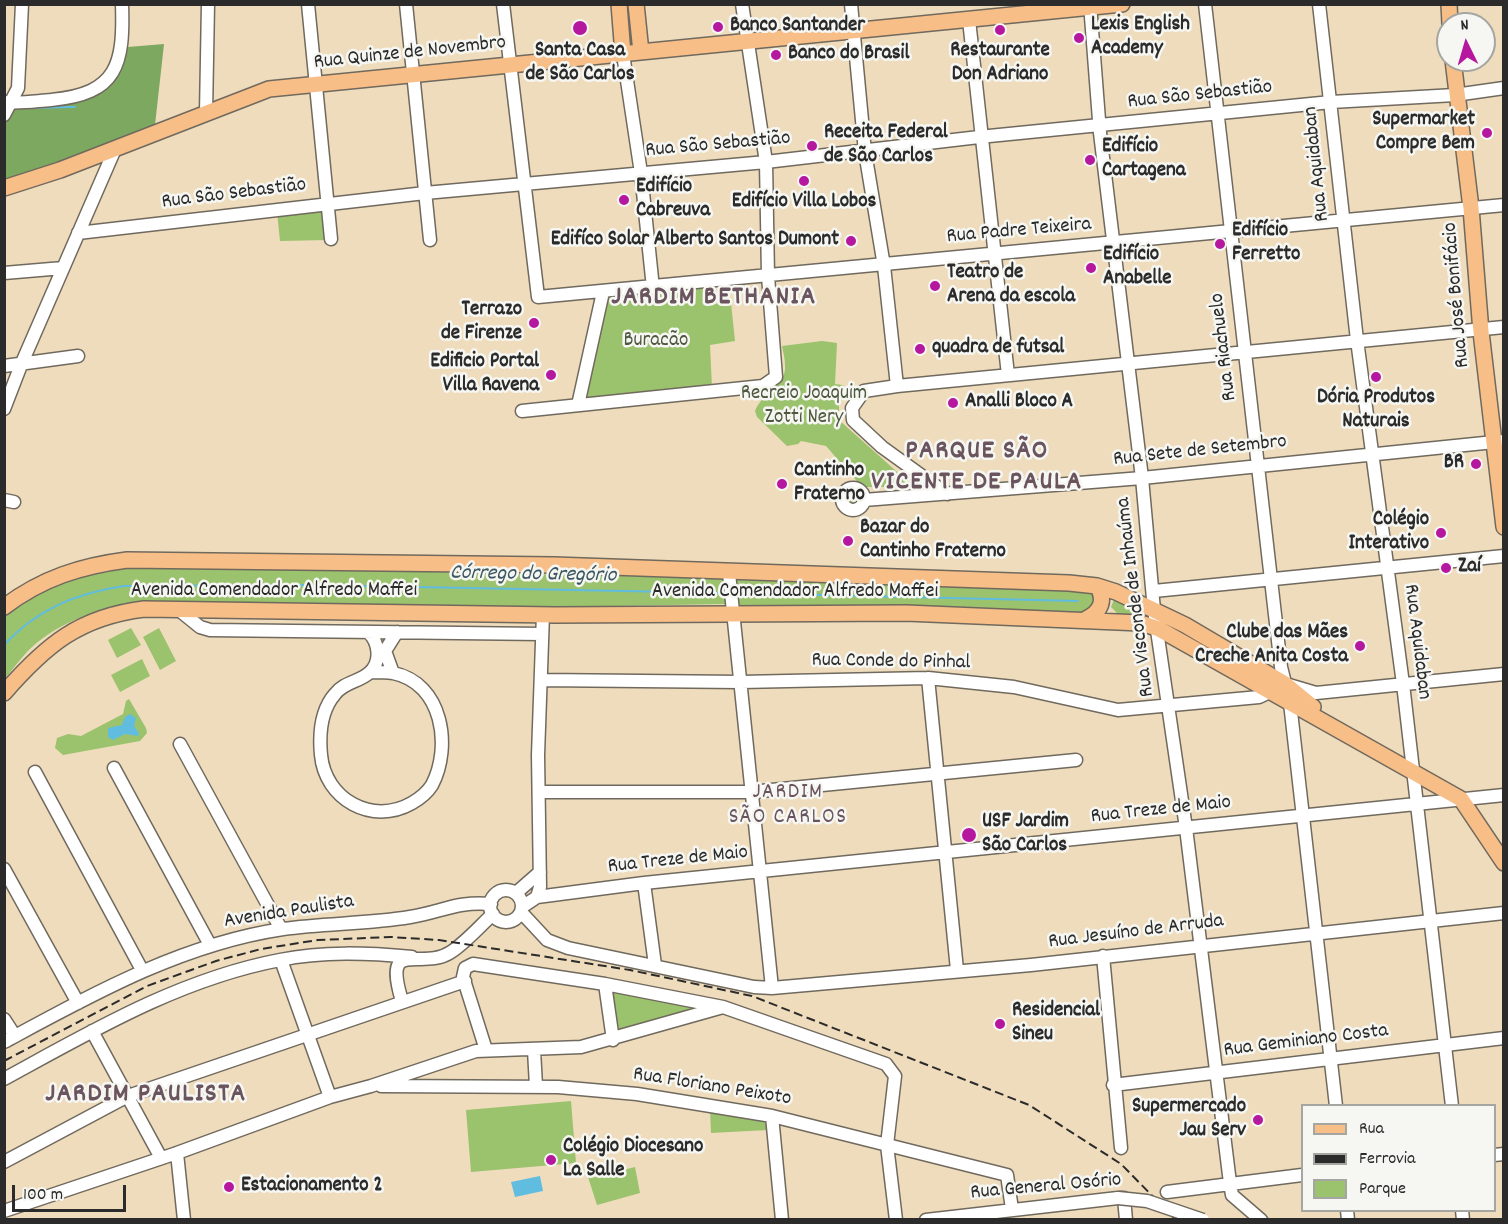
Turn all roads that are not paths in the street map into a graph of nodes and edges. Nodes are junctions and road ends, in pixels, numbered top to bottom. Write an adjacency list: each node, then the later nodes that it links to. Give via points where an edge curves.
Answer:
1 (22, 4): 28 (street, via 18,88)
2 (122, 4): 28 (street, via 123,47 109,79 79,96)
3 (208, 4): 29 (street)
4 (308, 4): 24 (street)
5 (406, 4): 23 (street)
6 (503, 4): 21 (street)
7 (619, 4): 17 (main road)
8 (636, 4): 19 (main road)
9 (742, 4): 18 (street)
10 (851, 4): 16 (street)
11 (1122, 4): 14 (main road, Rua Quinze de Novembro)
12 (1205, 4): 30 (street, Rua Riachuelo)
13 (1319, 4): 27 (street, Rua Aquidaban)
14 (1090, 6): 15 (main road, Rua Quinze de Novembro); 32 (street, Rua Visconde de Inhaúma)
15 (968, 12): 16 (main road, Rua Quinze de Novembro); 33 (street)
16 (854, 32): 18 (main road, Rua Quinze de Novembro); 35 (street)
17 (622, 38): 19 (main road); 20 (main road)
18 (748, 41): 19 (main road, Rua Quinze de Novembro); 36 (street)
19 (640, 44): 20 (main road, Rua Quinze de Novembro)
20 (624, 54): 21 (main road, Rua Quinze de Novembro); 37 (street)
21 (510, 65): 23 (main road, Rua Quinze de Novembro); 38 (street)
22 (1454, 72): 26 (main road, Rua José Bonifácio)
23 (413, 74): 24 (main road, Rua Quinze de Novembro); 40 (street)
24 (315, 84): 29 (main road, Rua Quinze de Novembro, via 269,89); 41 (street)
25 (1503, 88): 26 (street, Rua São Sebastião)
26 (1455, 95): 27 (street, Rua São Sebastião); 43 (main road, Rua José Bonifácio)
27 (1331, 102): 30 (street, Rua São Sebastião); 44 (street, Rua Aquidaban)
28 (8, 103): 31 (street)
29 (206, 113): 34 (main road, Rua Quinze de Novembro)
30 (1219, 114): 32 (street, Rua São Sebastião); 45 (street, Rua Riachuelo)
31 (4, 115)
32 (1100, 125): 33 (street, Rua São Sebastião); 49 (street, Rua Visconde de Inhaúma)
33 (981, 138): 35 (street, Rua São Sebastião); 50 (street)
34 (115, 149): 39 (main road, Rua Quinze de Novembro); 46 (street)
35 (865, 152): 36 (street, Rua São Sebastião); 51 (street)
36 (766, 162): 37 (street, Rua São Sebastião); 54 (street)
37 (641, 173): 38 (street, Rua São Sebastião); 55 (street)
38 (526, 184): 40 (street, Rua São Sebastião); 56 (street, Rua Padre Teixeira, via 538,297)
39 (4, 188)
40 (425, 193): 41 (street, Rua São Sebastião); 48 (street)
41 (327, 204): 46 (street, Rua São Sebastião); 47 (street)
42 (1503, 205): 43 (street, Rua Padre Teixeira)
43 (1471, 208): 44 (street, Rua Padre Teixeira); 58 (main road, Rua José Bonifácio)
44 (1343, 221): 45 (street, Rua Padre Teixeira); 59 (street, Rua Aquidaban)
45 (1231, 232): 49 (street, Rua Padre Teixeira); 60 (street, Rua Riachuelo)
46 (78, 233): 52 (street)
47 (331, 239)
48 (430, 240)
49 (1113, 243): 50 (street, Rua Padre Teixeira); 62 (street, Rua Visconde de Inhaúma)
50 (995, 253): 51 (street, Rua Padre Teixeira); 65 (street)
51 (884, 266): 54 (street, Rua Padre Teixeira); 66 (street)
52 (63, 268): 53 (street); 63 (street)
53 (4, 273)
54 (768, 276): 55 (street, Rua Padre Teixeira); 67 (street, via 776,377 772,382)
55 (653, 288): 56 (street, Rua Padre Teixeira)
56 (603, 292): 67 (street)
57 (1503, 327): 58 (street)
58 (1480, 329): 59 (street); 70 (main road, Rua José Bonifácio)
59 (1357, 340): 60 (street); 71 (street, Rua Aquidaban)
60 (1246, 352): 62 (street); 72 (street, Rua Riachuelo)
61 (78, 356): 63 (street)
62 (1128, 363): 65 (street); 73 (street, Rua Visconde de Inhaúma)
63 (21, 365): 64 (street); 68 (street)
64 (4, 366)
65 (1008, 375): 66 (street)
66 (897, 386): 74 (street, via 864,391 855,401 853,420 882,447)
67 (578, 405): 69 (street)
68 (4, 409)
69 (522, 411)
70 (1498, 441): 71 (street, Rua Sete de Setembro); 76 (main road, Rua José Bonifácio)
71 (1372, 454): 72 (street, Rua Sete de Setembro); 78 (street, Rua Aquidaban)
72 (1258, 466): 73 (street, Rua Sete de Setembro); 80 (street, Rua Riachuelo)
73 (1142, 478): 74 (street, Rua Sete de Setembro); 82 (street, Rua Visconde de Inhaúma)
74 (946, 494): 75 (street, Rua Sete de Setembro)
75 (864, 500)
76 (1503, 527)
77 (1503, 556): 78 (street)
78 (1386, 568): 80 (street); 102 (street, Rua Aquidaban)
79 (729, 578): 81 (main road, Avenida Comendador Alfredo Maffei); 84 (main road, Avenida Comendador Alfredo Maffei, via 543,565 127,560 90,566 42,582); 86 (street)
80 (1271, 580): 82 (street); 101 (street, Rua Riachuelo)
81 (1097, 586): 83 (main road, Avenida Comendador Alfredo Maffei); 89 (main road, via 1101,607)
82 (1154, 591): 87 (street, Rua Visconde de Inhaúma)
83 (1116, 592): 87 (main road, Avenida Comendador Alfredo Maffei); 90 (main road, via 1108,603)
84 (4, 607)
85 (179, 610): 88 (main road, Avenida Comendador Alfredo Maffei); 92 (street, via 210,630); 104 (main road, Avenida Comendador Alfredo Maffei, via 121,612 72,631 46,648)
86 (732, 610): 88 (main road, Avenida Comendador Alfredo Maffei); 89 (main road, Avenida Comendador Alfredo Maffei); 100 (street)
87 (1154, 610): 91 (street, Rua Visconde de Inhaúma); 101 (main road, Avenida Comendador Alfredo Maffei)
88 (543, 614): 94 (street)
89 (1086, 619): 90 (main road, Avenida Comendador Alfredo Maffei)
90 (1114, 621): 91 (main road, Avenida Comendador Alfredo Maffei)
91 (1159, 629): 103 (main road, Avenida Comendador Alfredo Maffei); 106 (street, Rua Visconde de Inhaúma)
92 (368, 632): 93 (street); 95 (street, via 378,651)
93 (397, 632): 94 (street); 96 (street, via 386,651)
94 (542, 634): 99 (street)
95 (370, 672): 96 (street); 96 (street, via 344,685 329,703 321,728 321,755 327,777 342,798 354,806 379,812 419,799 434,781 441,758 441,723 436,708 415,684)
96 (393, 673)
97 (1503, 674): 102 (street)
98 (928, 678): 100 (street, Rua Conde do Pinhal); 106 (street, Rua Conde do Pinhal, via 1014,687 1118,710); 113 (street)
99 (541, 680): 100 (street, Rua Conde do Pinhal); 114 (street)
100 (741, 682): 115 (street)
101 (1285, 684): 102 (street, via 1316,693); 103 (street); 105 (street, Rua Riachuelo); 107 (main road, Avenida Comendador Alfredo Maffei)
102 (1403, 684): 111 (street, Rua Aquidaban)
103 (1271, 692): 105 (main road, Avenida Comendador Alfredo Maffei); 106 (street, Rua Conde do Pinhal, via 1259,697)
104 (4, 693)
105 (1290, 703): 107 (main road, Avenida Comendador Alfredo Maffei); 119 (street, Rua Riachuelo)
106 (1169, 706): 120 (street, Rua Visconde de Inhaúma)
107 (1336, 728): 111 (main road, Avenida Comendador Alfredo Maffei)
108 (180, 744): 133 (street)
109 (1076, 760): 113 (street)
110 (114, 768): 135 (street)
111 (1411, 769): 117 (main road, Avenida Comendador Alfredo Maffei); 118 (street, Rua Aquidaban)
112 (35, 772): 141 (street)
113 (938, 773): 115 (street); 121 (street)
114 (539, 792): 115 (street); 124 (street)
115 (751, 792): 125 (street)
116 (1503, 795): 117 (street, Rua Treze de Maio)
117 (1461, 799): 118 (street, Rua Treze de Maio); 122 (main road, Avenida Comendador Alfredo Maffei)
118 (1417, 804): 119 (street, Rua Treze de Maio); 132 (street, Rua Aquidaban)
119 (1302, 816): 120 (street, Rua Treze de Maio); 134 (street, Rua Riachuelo)
120 (1186, 828): 121 (street, Rua Treze de Maio); 136 (street, Rua Visconde de Inhaúma)
121 (946, 854): 125 (street, Rua Treze de Maio); 142 (street)
122 (1503, 863)
123 (4, 869): 147 (street)
124 (540, 872): 127 (street); 128 (street)
125 (760, 872): 126 (street, Rua Treze de Maio); 145 (street)
126 (645, 883): 128 (street, Rua Treze de Maio); 140 (street)
127 (516, 893): 129 (street, via 500,891); 130 (street)
128 (537, 897): 130 (street, Rua Treze de Maio)
129 (492, 909): 130 (street, via 507,921); 133 (street, Avenida Paulista, via 466,902 410,917); 138 (street, via 452,952 432,958)
130 (521, 910): 140 (street, via 547,940 568,948)
131 (1503, 913): 132 (street, Rua Jesuíno de Arruda)
132 (1431, 919): 134 (street, Rua Jesuíno de Arruda); 155 (street, Rua Aquidaban)
133 (281, 929): 135 (street, Avenida Paulista)
134 (1316, 931): 136 (street, Rua Jesuíno de Arruda); 158 (street, Rua Riachuelo)
135 (210, 945): 141 (street, Avenida Paulista)
136 (1200, 946): 137 (street, Rua Jesuíno de Arruda); 159 (street, Rua Visconde de Inhaúma)
137 (1103, 956): 142 (street, Rua Jesuíno de Arruda); 161 (street)
138 (412, 957): 139 (street, via 363,953); 146 (street, via 402,961 396,970)
139 (281, 960): 150 (street, via 182,989); 151 (street)
140 (655, 965): 145 (street)
141 (142, 970): 147 (street, Avenida Paulista)
142 (957, 970): 145 (street, Rua Jesuíno de Arruda)
143 (465, 981): 144 (street, via 465,968 478,964); 146 (street); 156 (street)
144 (605, 984): 148 (street); 154 (street)
145 (772, 988)
146 (402, 1001): 151 (street)
147 (78, 1003): 153 (street, Avenida Paulista)
148 (723, 1007): 154 (street); 169 (street, via 891,1069 895,1076)
149 (4, 1018): 153 (street)
150 (92, 1031): 160 (street); 164 (street)
151 (306, 1034): 164 (street); 165 (street)
152 (1503, 1038): 155 (street, Rua Geminiano Costa)
153 (10, 1039)
154 (613, 1040): 157 (street)
155 (1446, 1044): 158 (street, Rua Geminiano Costa); 167 (street, Rua Aquidaban)
156 (486, 1050): 157 (street); 162 (street)
157 (534, 1050): 163 (street)
158 (1330, 1059): 159 (street, Rua Geminiano Costa); 166 (street, Rua Riachuelo)
159 (1216, 1073): 161 (street, Rua Geminiano Costa); 175 (street, Rua Visconde de Inhaúma)
160 (4, 1079)
161 (1113, 1085): 170 (street)
162 (371, 1086): 163 (street, Rua Floriano Peixoto); 165 (street)
163 (536, 1086): 168 (street, Rua Floriano Peixoto, via 637,1094)
164 (128, 1096): 172 (street); 173 (street)
165 (330, 1097): 171 (street)
166 (1336, 1104)
167 (1452, 1104)
168 (772, 1116): 169 (street, Rua Floriano Peixoto); 181 (street)
169 (887, 1145): 178 (street, Rua Floriano Peixoto, via 1007,1175); 182 (street)
170 (1121, 1148)
171 (177, 1153): 172 (street); 180 (street)
172 (160, 1158): 179 (street)
173 (4, 1162)
174 (1301, 1175): 175 (street)
175 (1230, 1183): 176 (street); 186 (street, via 1232,1195)
176 (1167, 1192)
177 (1120, 1198): 178 (street, Rua General Osório); 184 (street); 185 (street, Rua General Osório, bridge, via 1146,1201)
178 (1012, 1209): 183 (street, Rua General Osório)
179 (4, 1211)
180 (184, 1220)
181 (782, 1220)
182 (896, 1220)
183 (926, 1220)
184 (1126, 1220)
185 (1203, 1220)
186 (1261, 1220)

